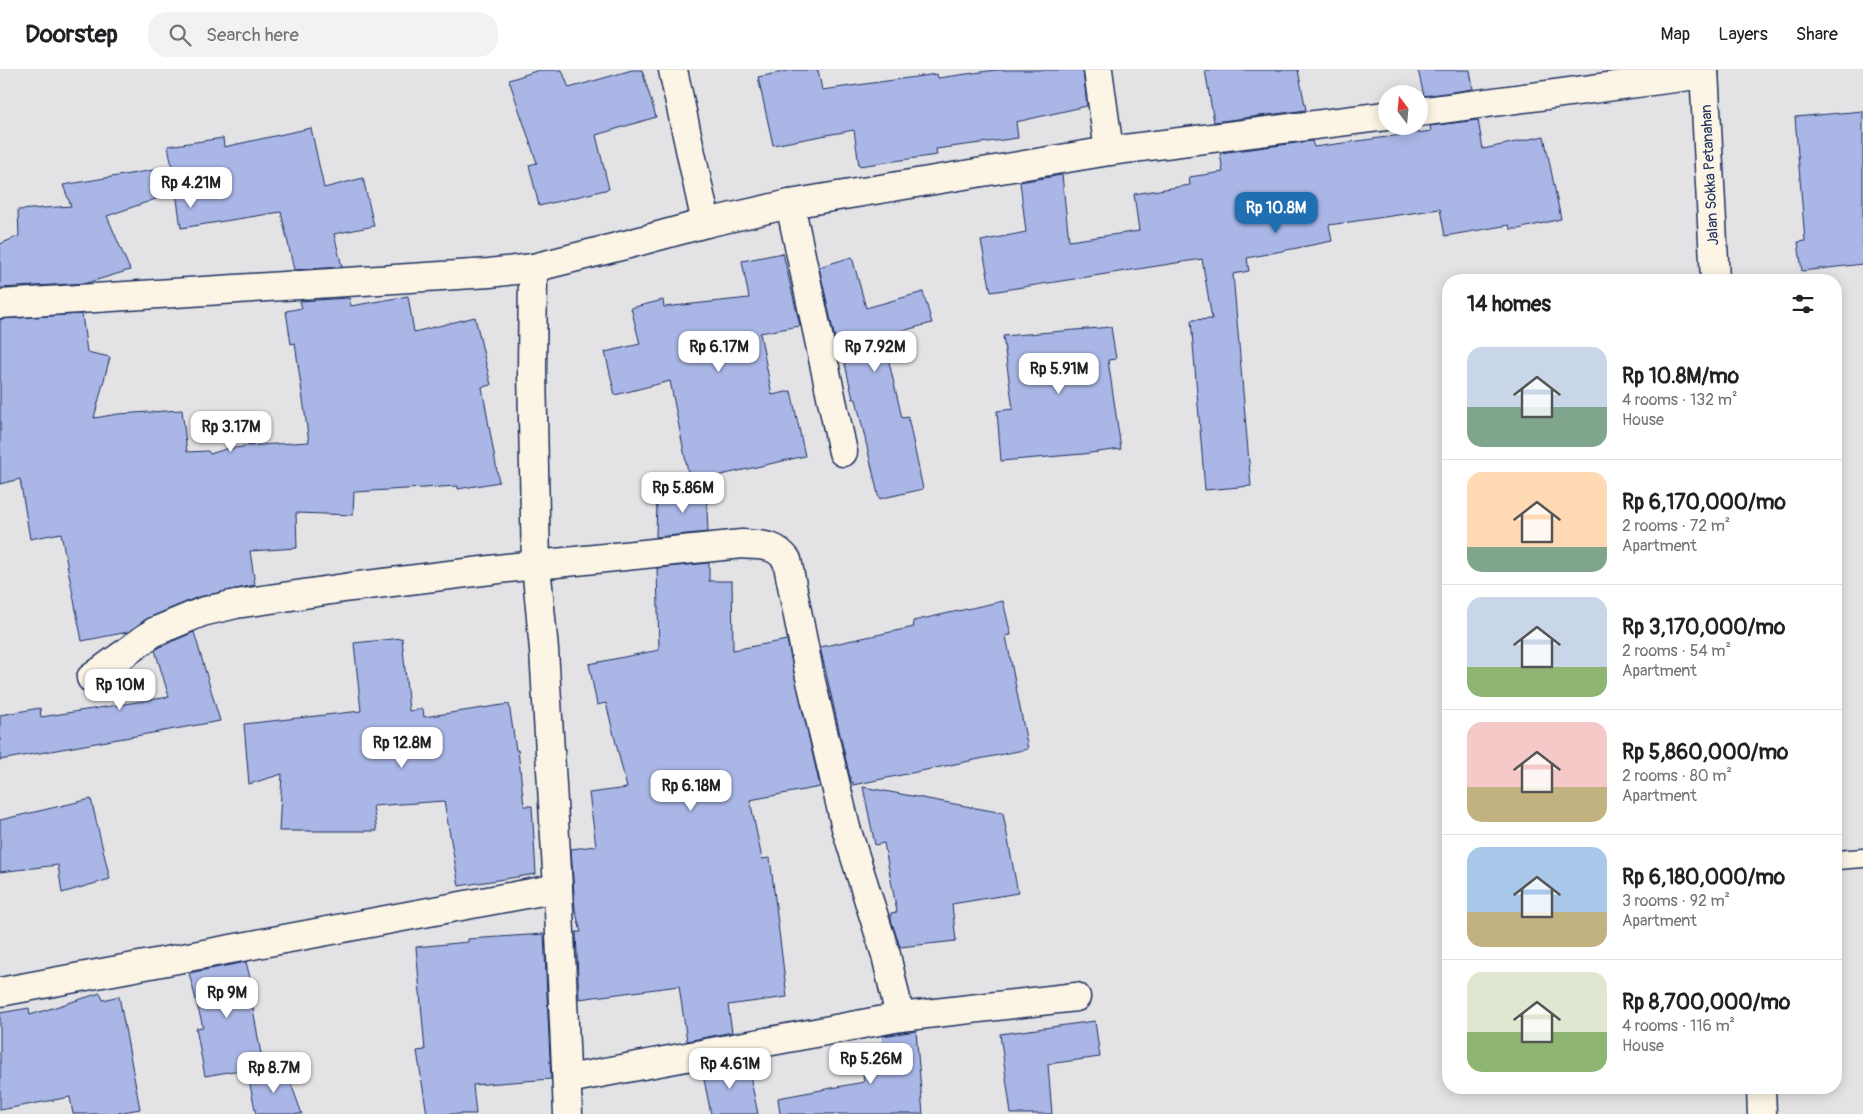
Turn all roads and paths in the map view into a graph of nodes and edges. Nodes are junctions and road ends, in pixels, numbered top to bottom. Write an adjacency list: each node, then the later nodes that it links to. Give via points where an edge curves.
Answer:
1 (673, 70): 8 (street)
2 (1098, 70): 6 (street)
3 (1704, 72): 4 (street); 10 (street, Jalan Sokka Petanahan)
4 (1428, 111)
5 (1378, 117): 6 (street)
6 (1109, 151): 7 (street)
7 (790, 204): 8 (street); 12 (street)
8 (706, 223): 9 (street)
9 (533, 268): 11 (street); 13 (street)
10 (1715, 274)
11 (0, 304)
12 (843, 452)
13 (536, 565): 14 (street, via 350,587 202,612 154,632); 17 (street); 20 (street, via 742,544 772,546 787,560 810,677 846,828 886,955)
14 (91, 678)
15 (1863, 858): 16 (lane)
16 (1842, 860)
17 (558, 888): 18 (street); 21 (street)
18 (0, 992)
19 (1076, 997): 20 (street)
20 (900, 1017): 21 (street)
21 (568, 1078): 23 (street)
22 (1761, 1094): 24 (street)
23 (568, 1114)
24 (1762, 1114)

